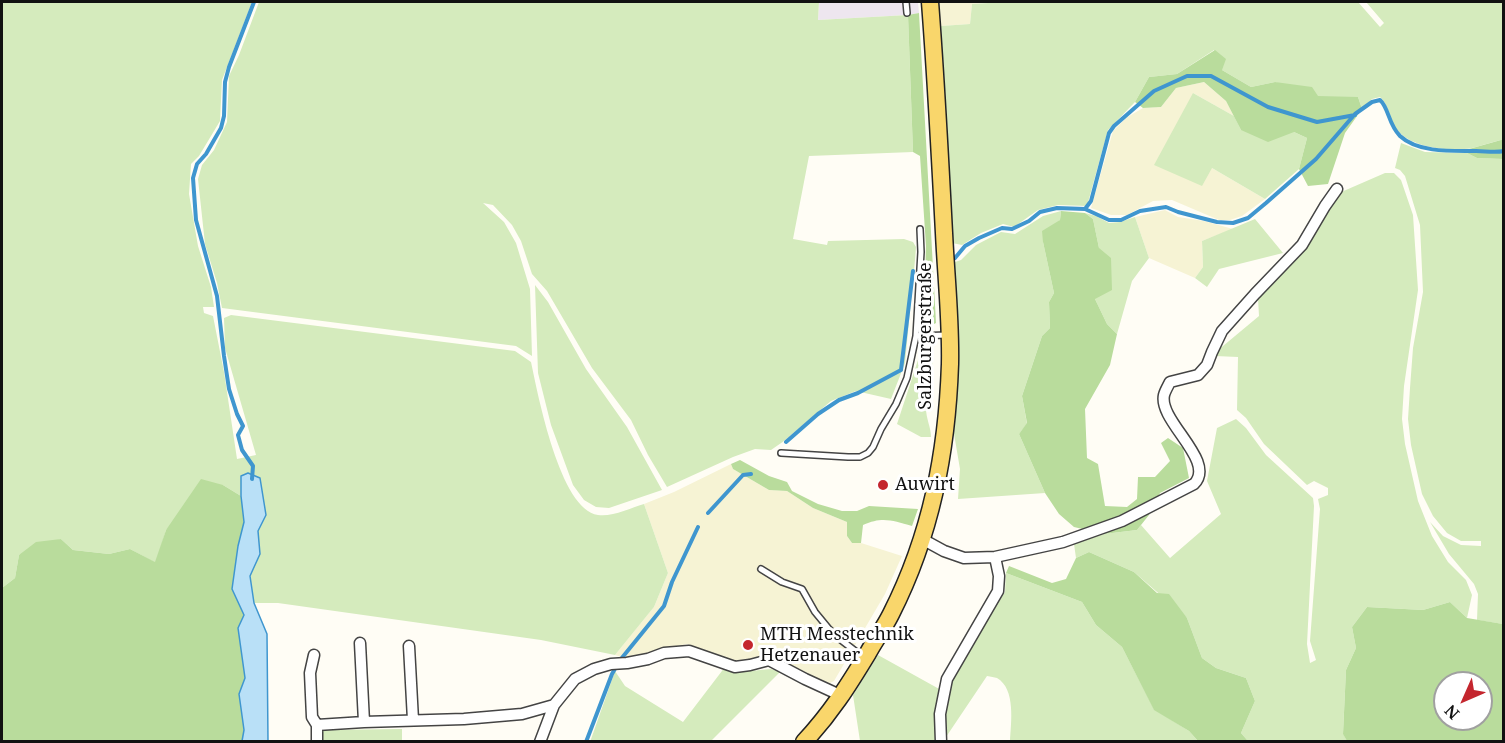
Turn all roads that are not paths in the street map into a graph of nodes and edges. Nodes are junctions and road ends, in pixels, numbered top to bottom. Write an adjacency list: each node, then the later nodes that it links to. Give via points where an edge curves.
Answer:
1 (906, 2): 3 (lane)
2 (930, 2): 6 (main road, Salzburgerstraße)
3 (907, 13)
4 (1337, 189): 10 (street, via 1302,245 1222,332 1207,365 1198,375 1170,382 1163,396 1167,412 1201,470 1199,479 1122,522 1063,542)
5 (920, 229): 7 (lane)
6 (949, 335): 7 (lane); 9 (main road, Salzburgerstraße, via 944,445)
7 (916, 336): 8 (lane, via 907,378 868,453 860,457)
8 (781, 453)
9 (922, 539): 10 (street, via 964,558); 15 (main road, Salzburgerstraße, via 890,616)
10 (996, 557): 24 (street, via 998,591 946,679 940,714)
11 (761, 569): 15 (lane, via 802,590 829,629)
12 (360, 643): 19 (street)
13 (409, 646): 18 (street)
14 (314, 655): 20 (street, via 310,673 312,717)
15 (865, 658): 16 (main road, Salzburgerstraße)
16 (842, 696): 17 (street, via 769,660 735,667 688,651 594,669 574,679); 23 (main road, Salzburgerstraße)
17 (554, 705): 18 (street, via 522,714); 22 (street)
18 (413, 720): 19 (street)
19 (364, 722): 20 (street)
20 (317, 725): 21 (street)
21 (317, 741)
22 (540, 741)
23 (804, 741)
24 (941, 741)

